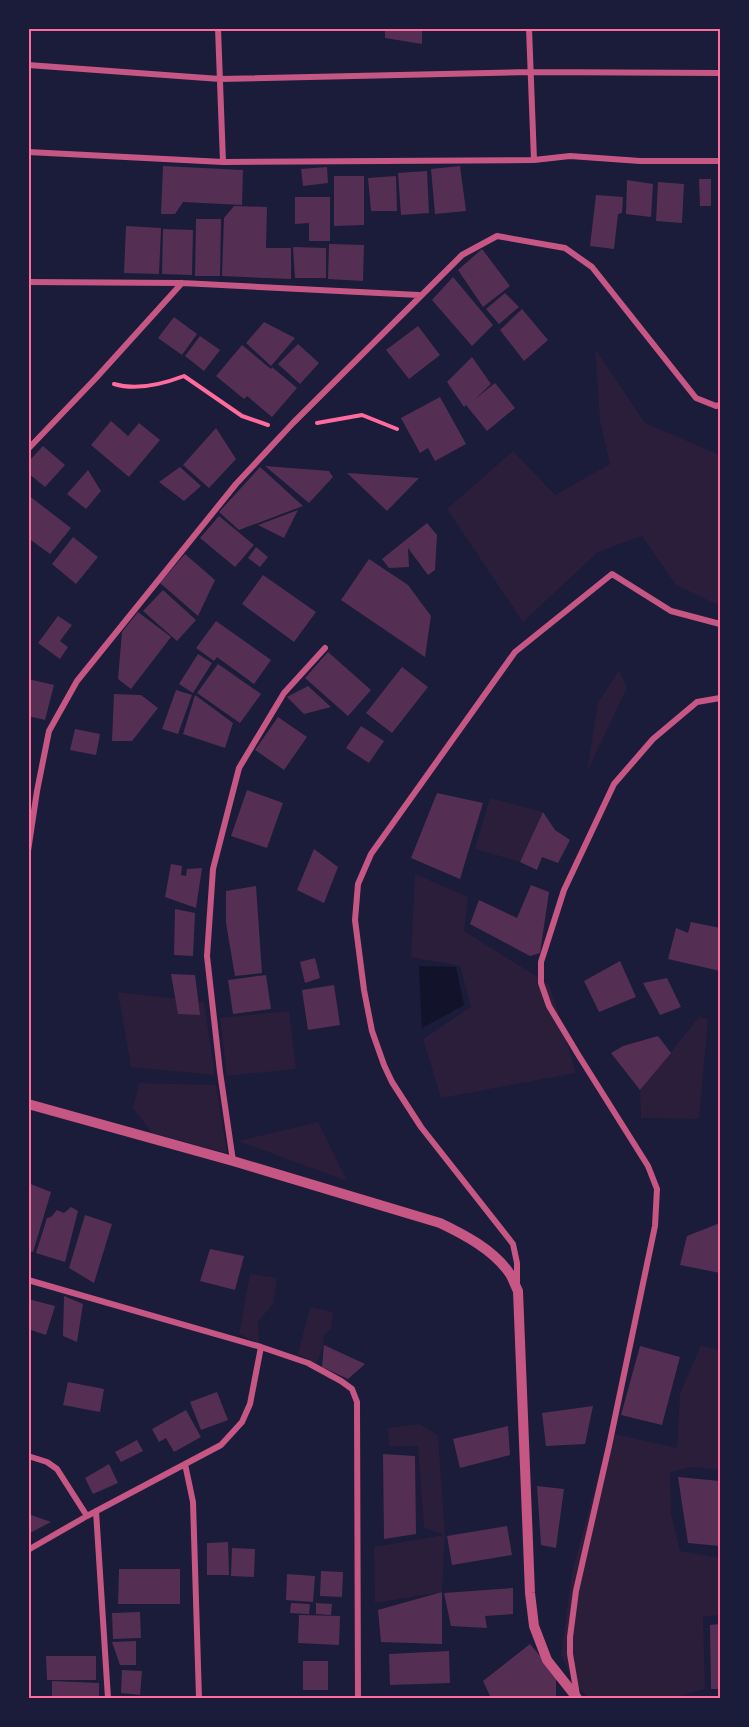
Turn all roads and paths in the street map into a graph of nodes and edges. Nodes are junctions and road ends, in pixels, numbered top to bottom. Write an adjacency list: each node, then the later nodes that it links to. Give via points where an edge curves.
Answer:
1 (218, 28): 6 (street)
2 (529, 28): 4 (street)
3 (28, 66): 6 (street)
4 (530, 72): 5 (street); 6 (street); 8 (street)
5 (720, 73)
6 (220, 79): 10 (street)
7 (28, 152): 10 (street)
8 (534, 160): 9 (street, via 570,156); 10 (street)
9 (720, 161)
10 (223, 162)
11 (28, 282): 12 (street)
12 (182, 283): 13 (street); 14 (street)
13 (419, 295): 15 (street, via 462,255 497,236 565,248 592,267 696,398); 16 (street)
14 (96, 378): 16 (path, via 119,386 141,387 184,376 242,416 265,425); 18 (street)
15 (720, 405)
16 (293, 423): 17 (path, via 313,424 362,415); 22 (street, via 236,484 77,681 49,731)
17 (397, 429)
18 (28, 449)
19 (720, 624): 26 (street, via 672,611 612,574 516,652 371,854 358,884 355,920 364,990 384,1065 421,1127 513,1244)
20 (325, 648): 24 (street, via 284,693 238,768 213,869 207,956)
21 (720, 698): 36 (street, via 697,702 653,739 614,784 564,890 541,962 541,983 549,1006 648,1166 657,1189 655,1226 576,1591 570,1654)
22 (28, 851)
23 (28, 1104): 24 (street)
24 (233, 1161): 26 (street, via 440,1223 475,1242 505,1267)
25 (28, 1280): 27 (street)
26 (518, 1291): 36 (street, via 534,1626 547,1660)
27 (261, 1347): 29 (street, via 250,1404 242,1422 221,1445); 35 (street, via 308,1363 341,1380 352,1389 357,1402)
28 (28, 1456): 31 (street, via 57,1469)
29 (185, 1464): 30 (street); 34 (street, via 194,1502)
30 (96, 1511): 31 (street); 33 (street)
31 (87, 1516): 32 (street)
32 (28, 1550)
33 (108, 1698)
34 (199, 1698)
35 (358, 1698)
36 (577, 1698)

